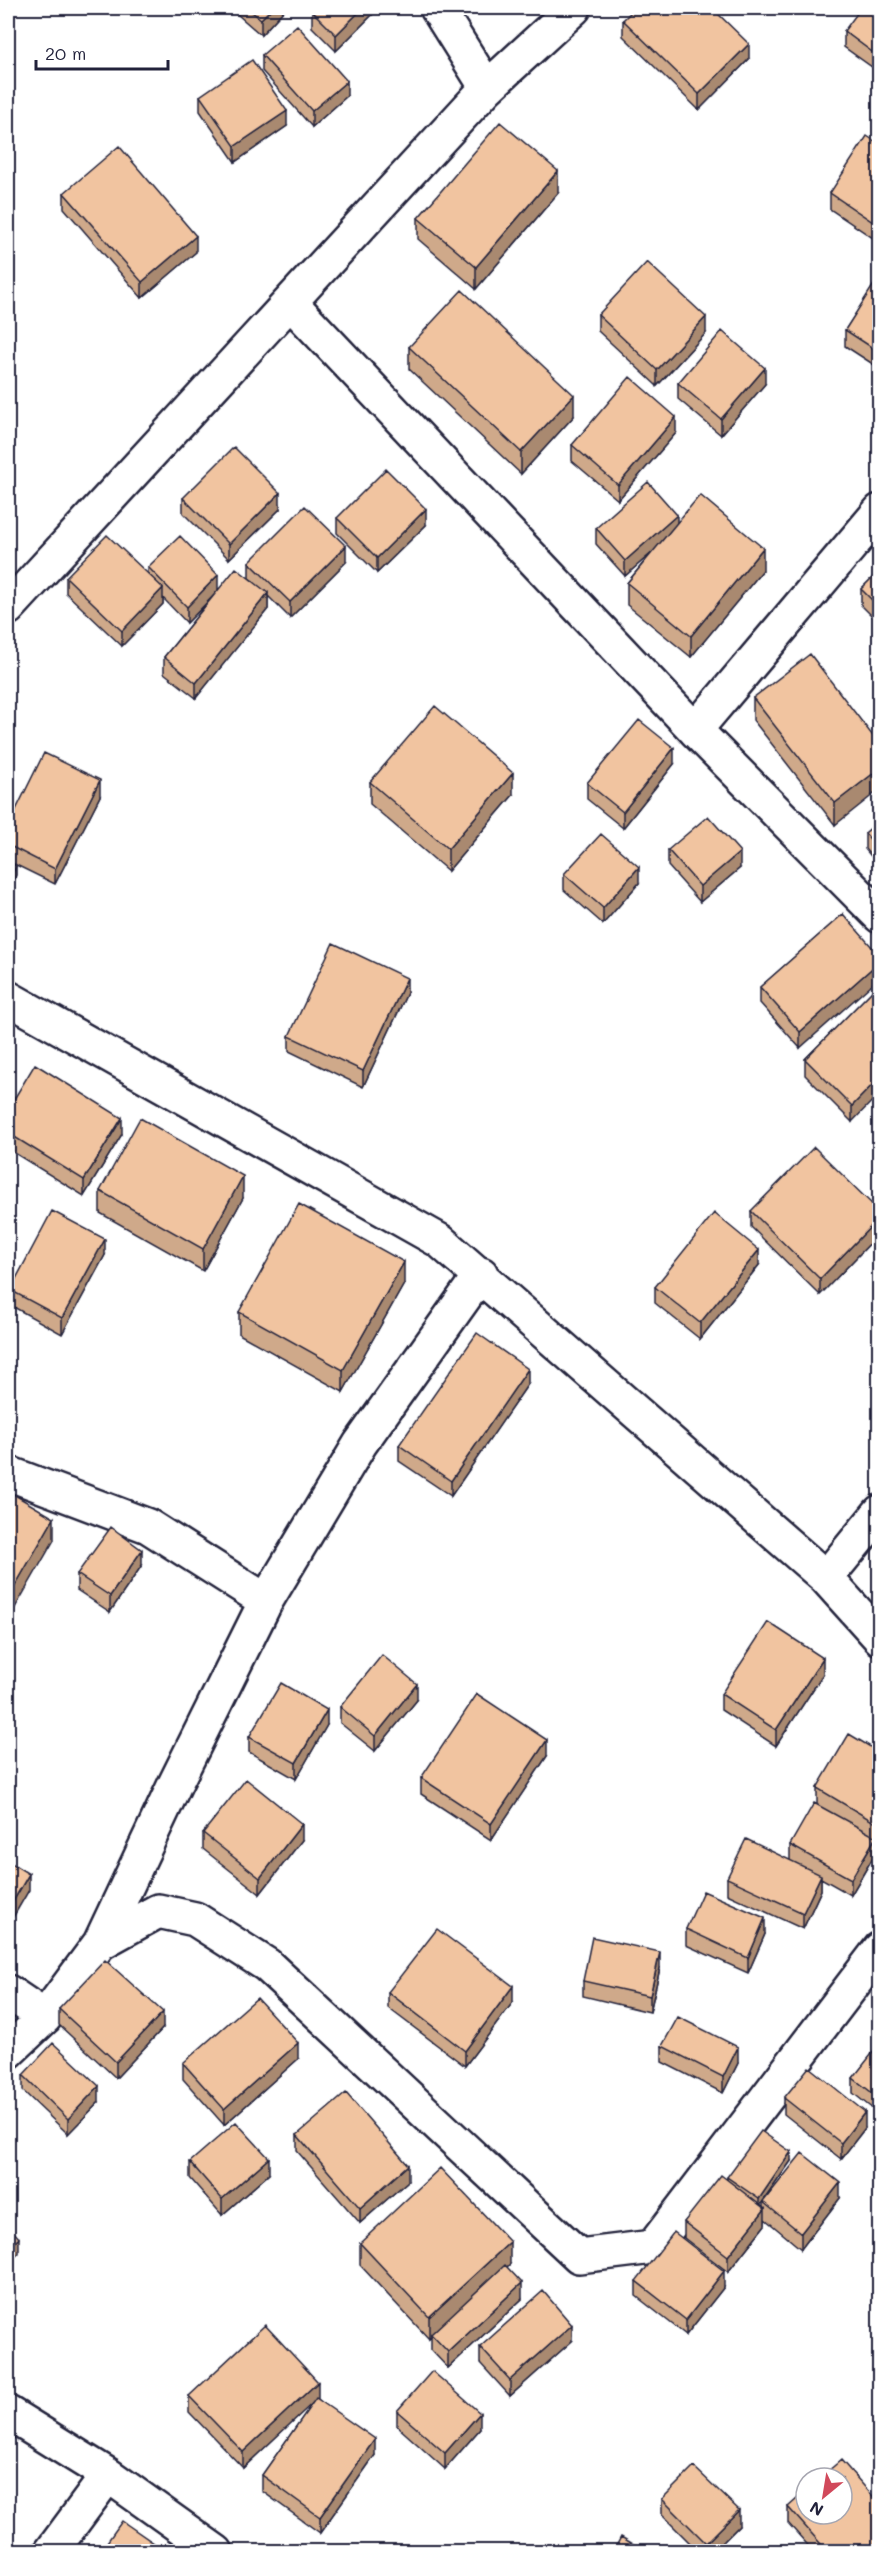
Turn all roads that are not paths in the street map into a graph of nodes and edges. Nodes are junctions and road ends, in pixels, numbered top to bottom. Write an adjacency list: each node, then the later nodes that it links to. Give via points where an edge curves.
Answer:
1 (437, 8): 3 (street)
2 (574, 8): 3 (street)
3 (487, 88): 4 (street)
4 (290, 302): 6 (street); 7 (street)
5 (879, 511): 7 (street)
6 (12, 593)
7 (695, 730): 8 (street)
8 (879, 916)
9 (8, 998): 10 (street, via 440,1240)
10 (481, 1274): 13 (street); 14 (street, via 360,1444)
11 (8, 1473): 14 (street, via 148,1526)
12 (879, 1512): 13 (street)
13 (826, 1578): 15 (street)
14 (266, 1601): 16 (street)
15 (879, 1638)
16 (100, 1943): 17 (street, via 158,1911 195,1919 267,1965 579,2256 653,2247); 19 (street)
17 (879, 1949)
18 (8, 1992): 19 (street)
19 (45, 2017): 20 (street)
20 (8, 2052)
21 (8, 2413): 22 (street)
22 (108, 2475): 23 (street); 24 (street)
23 (51, 2552)
24 (216, 2552)

